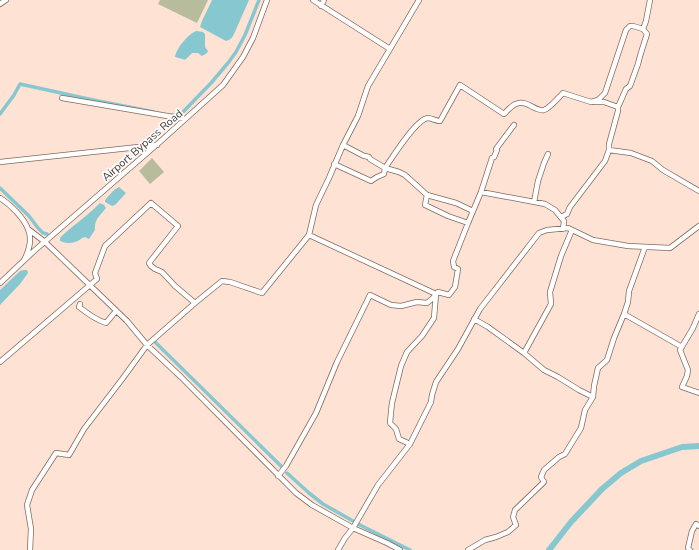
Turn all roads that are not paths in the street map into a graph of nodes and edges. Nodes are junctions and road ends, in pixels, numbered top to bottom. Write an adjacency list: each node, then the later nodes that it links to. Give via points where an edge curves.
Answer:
1 (6, 0): 7 (street)
2 (267, 0): 14 (street, Airport Bypass Road, via 243,58 223,85)
3 (312, 0): 8 (street)
4 (324, 0): 8 (street)
5 (418, 0): 10 (street)
6 (650, 0): 9 (street)
7 (0, 4)
8 (321, 6): 10 (street)
9 (643, 29): 12 (street, via 630,26 626,30 605,93); 13 (street, via 647,34 638,64 630,86)
10 (390, 49): 17 (street, via 368,86 358,116)
11 (62, 98): 14 (street)
12 (593, 102): 13 (street, via 604,102); 22 (street, via 563,93 544,110 523,103 516,104 504,114 460,85 440,122 428,118 423,120)
13 (618, 107): 18 (street)
14 (185, 119): 16 (street, Airport Bypass Road)
15 (514, 125): 24 (street, via 496,149)
16 (156, 145): 20 (street); 36 (street, Airport Bypass Road)
17 (343, 145): 21 (street); 22 (street)
18 (609, 150): 23 (street, via 631,152 652,161 662,170); 29 (street, via 567,214)
19 (548, 154): 27 (street, via 538,180)
20 (0, 162)
21 (334, 164): 22 (street, via 371,181 384,174); 35 (street, via 316,205)
22 (385, 168): 25 (street, via 405,175)
23 (699, 191)
24 (481, 192): 27 (street); 28 (street)
25 (427, 195): 28 (street); 30 (street, via 425,205)
26 (0, 198): 32 (street, via 14,209)
27 (534, 202): 29 (street, via 545,204)
28 (473, 211): 30 (street)
29 (561, 217): 33 (street, via 564,221)
30 (468, 223): 41 (street, via 453,261 454,267 458,269 455,287 449,295 438,292)
31 (699, 226): 37 (street, via 670,248)
32 (28, 229): 36 (street); 38 (street, via 30,244)
33 (563, 229): 34 (street); 47 (street, via 539,233)
34 (572, 230): 37 (street, via 593,240); 50 (street, via 550,292 551,304)
35 (309, 235): 41 (street); 42 (street, via 262,293 222,281)
36 (45, 242): 38 (street, Airport Bypass Road); 40 (street)
37 (645, 247): 45 (street)
38 (21, 264): 39 (street, Airport Bypass Road)
39 (0, 283)
40 (90, 286): 42 (street, via 97,279 95,272 105,246 151,203 178,226 149,262); 44 (street); 51 (street)
41 (436, 294): 54 (street, via 434,318 407,352 391,407 390,423 400,439); 55 (street, via 427,303 417,302 401,306 391,305 370,295 337,362 316,413)
42 (195, 303): 48 (street)
43 (80, 304): 44 (street, via 79,307 106,323)
44 (116, 311): 48 (street)
45 (624, 314): 49 (street); 53 (street, via 607,360 598,368)
46 (699, 314): 49 (street)
47 (474, 319): 50 (street); 54 (street, via 436,382 431,402)
48 (147, 345): 55 (street); 58 (street, via 84,429 69,455 56,452 32,490 27,505 31,529)
49 (682, 347): 52 (street, via 680,350 688,370 682,387)
50 (524, 353): 53 (street, via 544,370)
51 (0, 362)
52 (699, 393)
53 (593, 396): 61 (street, via 584,410 581,428 565,454 544,470 541,477 544,482 515,510 513,517 516,525 508,532 485,540)
54 (410, 444): 57 (street, via 378,485)
55 (278, 476): 57 (street, via 312,506)
56 (699, 526): 62 (street, via 696,524 692,531 688,548)
57 (353, 528): 59 (street); 60 (street)
58 (30, 550)
59 (338, 550)
60 (400, 550)
61 (468, 550)
62 (690, 550)

